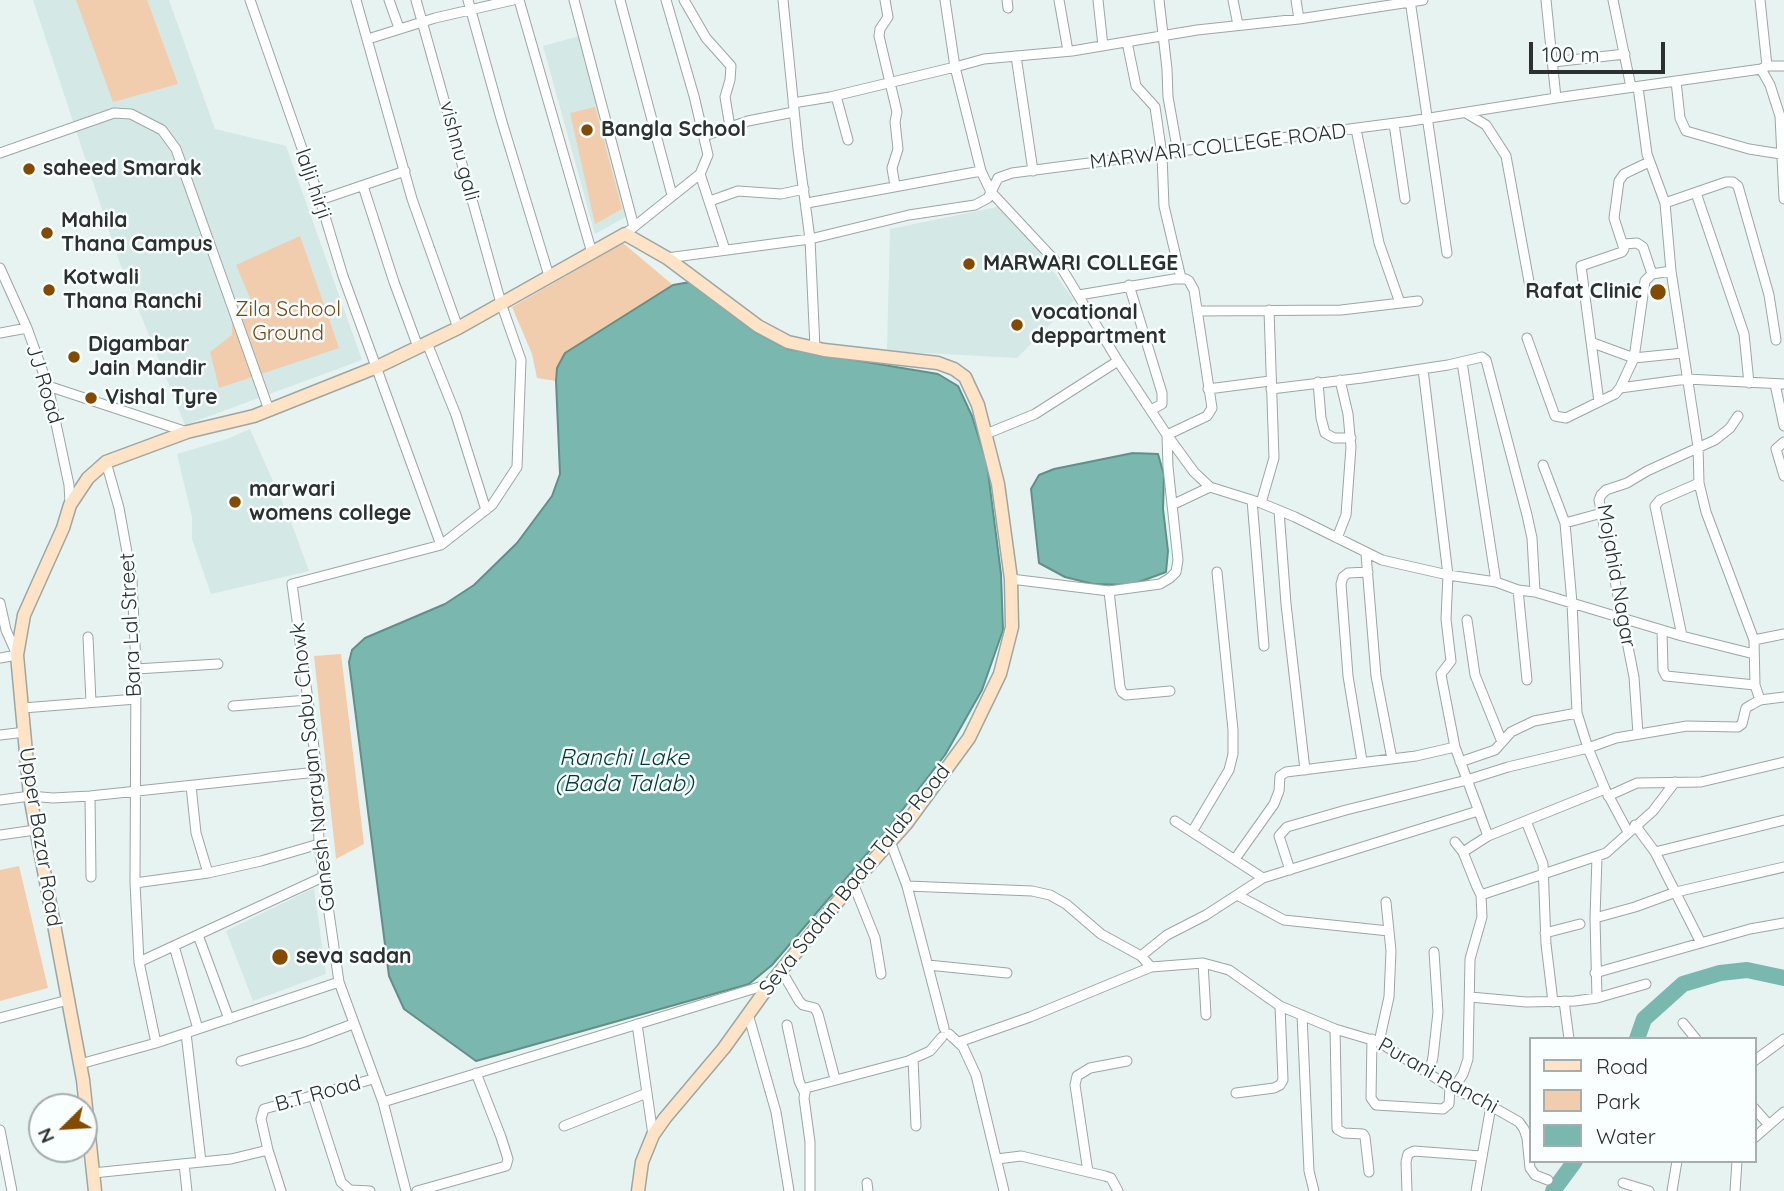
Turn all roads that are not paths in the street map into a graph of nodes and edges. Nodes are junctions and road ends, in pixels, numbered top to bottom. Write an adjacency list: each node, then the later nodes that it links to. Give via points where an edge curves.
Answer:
1 (250, 0): 71 (street, lalji hirji)
2 (356, 0): 30 (street)
3 (389, 0): 28 (street)
4 (416, 0): 26 (street, vishnu gali)
5 (513, 0): 24 (street)
6 (519, 0): 79 (street)
7 (574, 0): 75 (street)
8 (620, 0): 68 (street)
9 (666, 0): 51 (street)
10 (684, 0): 49 (street, via 706,38 731,66 725,97)
11 (783, 0): 45 (street)
12 (885, 0): 41 (street, via 888,17 879,36)
13 (945, 0): 38 (street)
14 (1059, 0): 33 (street)
15 (1098, 0): 32 (street)
16 (1159, 0): 29 (street)
17 (1233, 0): 27 (street)
18 (1296, 0): 25 (street)
19 (1423, 0): 23 (street)
20 (1546, 0): 36 (street)
21 (1613, 0): 34 (street)
22 (1760, 0): 39 (street)
23 (1410, 1): 25 (street); 47 (street)
24 (469, 4): 26 (street); 85 (street)
25 (1299, 19): 27 (street)
26 (423, 21): 28 (street); 91 (street, vishnu gali)
27 (1238, 25): 29 (street)
28 (399, 28): 30 (street)
29 (1164, 35): 31 (street); 54 (street)
30 (368, 39): 58 (street)
31 (1127, 42): 32 (street); 56 (street, via 1136,86 1155,107)
32 (1103, 46): 33 (street)
33 (1068, 51): 35 (street)
34 (1625, 54): 36 (street); 42 (street)
35 (1016, 56): 38 (street); 60 (street)
36 (1553, 62): 44 (street)
37 (1784, 66): 39 (street, MARWARI COLLEGE ROAD)
38 (955, 68): 41 (street); 59 (street)
39 (1764, 68): 40 (street, MARWARI COLLEGE ROAD); 55 (street, via 1780,116)
40 (1676, 81): 42 (street, MARWARI COLLEGE ROAD); 55 (street, via 1686,131)
41 (890, 83): 43 (street); 64 (street, via 897,107 898,143 892,163)
42 (1634, 87): 44 (street, MARWARI COLLEGE ROAD); 57 (street)
43 (836, 96): 45 (street); 52 (street)
44 (1556, 98): 46 (street, MARWARI COLLEGE ROAD)
45 (794, 108): 49 (street); 65 (street)
46 (1466, 113): 47 (street, MARWARI COLLEGE ROAD); 88 (street, via 1486,125 1506,156)
47 (1426, 119): 48 (street, MARWARI COLLEGE ROAD); 80 (street)
48 (1394, 124): 50 (street, MARWARI COLLEGE ROAD); 69 (street)
49 (730, 127): 51 (street)
50 (1356, 129): 54 (street, MARWARI COLLEGE ROAD); 92 (street, via 1379,243)
51 (704, 136): 62 (street, via 708,155)
52 (848, 140)
53 (0, 153): 119 (street, via 114,113 145,119 163,130 176,149)
54 (1178, 153): 56 (street, MARWARI COLLEGE ROAD)
55 (1781, 154): 61 (street)
56 (1162, 155): 60 (street, MARWARI COLLEGE ROAD); 86 (street, via 1164,205)
57 (1649, 162): 74 (street); 77 (street, via 1619,181 1614,218)
58 (405, 171): 63 (street); 96 (street)
59 (981, 171): 64 (street); 66 (street)
60 (1033, 171): 66 (street, MARWARI COLLEGE ROAD, via 1003,175)
61 (1783, 173): 70 (street)
62 (700, 174): 68 (street); 72 (street)
63 (363, 186): 71 (street); 101 (street, via 394,282)
64 (895, 186): 73 (street)
65 (804, 189): 72 (street, via 781,194 738,191); 73 (street)
66 (991, 192): 76 (street, MARWARI COLLEGE ROAD, via 975,205); 89 (street, via 1053,257)
67 (1696, 192): 74 (street); 99 (street, via 1726,182 1738,186 1769,295); 112 (street, via 1744,334)
68 (672, 195): 75 (street)
69 (1405, 199)
70 (1784, 199)
71 (320, 200): 107 (street, lalji hirji)
72 (710, 201): 78 (street)
73 (807, 203): 76 (street)
74 (1665, 203): 83 (street)
75 (630, 231): 79 (street); 81 (street)
76 (810, 239): 78 (street, MARWARI COLLEGE ROAD); 102 (street)
77 (1624, 244): 84 (street, via 1643,247); 100 (street, via 1622,252 1581,266)
78 (725, 250): 81 (street, MARWARI COLLEGE ROAD)
79 (592, 253): 85 (street)
80 (1447, 253)
81 (667, 258): 102 (street, Seva Sadan Bada Talab Road, via 758,326 788,342)
82 (0, 268): 95 (street, JJ Road)
83 (1671, 271): 84 (street); 103 (street)
84 (1651, 274): 104 (street, via 1645,281)
85 (550, 276): 91 (street)
86 (1181, 278): 87 (street); 94 (street, via 1192,285)
87 (1129, 285): 89 (street); 120 (street, via 1163,393 1162,404)
88 (1530, 287)
89 (1079, 295): 105 (street)
90 (1418, 301): 92 (street)
91 (501, 303): 96 (street); 137 (street, vishnu gali, via 521,360 517,467)
92 (1400, 303): 93 (street, via 1341,310)
93 (1269, 310): 94 (street); 114 (street)
94 (1197, 311): 117 (street)
95 (27, 328): 97 (street); 115 (street, JJ Road)
96 (458, 328): 101 (street)
97 (0, 333)
98 (1527, 338): 118 (street, via 1555,416 1566,418)
99 (1776, 340)
100 (1593, 344): 104 (street); 118 (street)
101 (422, 345): 107 (street); 137 (street, via 456,415)
102 (815, 348): 124 (street, Seva Sadan Bada Talab Road, via 927,361 954,369 969,383)
103 (1683, 353): 104 (street); 109 (street)
104 (1634, 358): 116 (street)
105 (1118, 361): 120 (street); 124 (street, via 1035,414)
106 (1462, 362): 108 (street); 148 (street); 151 (street, via 1486,360 1532,538)
107 (377, 367): 119 (street); 142 (street, lalji hirji)
108 (1423, 369): 110 (street); 146 (street)
109 (1687, 379): 112 (street); 116 (street); 128 (street)
110 (1340, 380): 111 (street); 126 (street)
111 (1318, 382): 114 (street); 126 (street, via 1325,433)
112 (1749, 383): 113 (street)
113 (1780, 384): 122 (street)
114 (1270, 385): 117 (street); 134 (street, via 1274,458)
115 (48, 386): 123 (street); 135 (street, JJ Road)
116 (1620, 388): 118 (street)
117 (1208, 389): 125 (street, via 1211,412)
118 (1599, 402)
119 (269, 410): 123 (street)
120 (1151, 410): 125 (street)
121 (1738, 416): 128 (street, Mojahid Nagar, via 1724,435)
122 (1784, 426)
123 (187, 432): 129 (street)
124 (986, 434): 147 (street, Seva Sadan Bada Talab Road)
125 (1167, 435): 133 (street); 136 (street)
126 (1351, 438): 141 (street, via 1346,515)
127 (1784, 442): 131 (street, via 1776,449)
128 (1698, 447): 132 (street); 139 (street, Mojahid Nagar, via 1606,490 1599,500)
129 (106, 462): 135 (street, Upper Bazar Road, via 88,478); 166 (street, Bara Lal Street, via 132,580)
130 (1543, 465): 140 (street)
131 (1784, 476)
132 (1699, 483): 159 (street, via 1655,506); 160 (street)
133 (1210, 487): 134 (street); 136 (street)
134 (1257, 501): 138 (street); 161 (street)
135 (70, 505): 163 (street, Upper Bazar Road, via 24,615)
136 (1172, 505): 150 (street, via 1177,572 1160,584)
137 (486, 510): 142 (street, vishnu gali)
138 (1279, 511): 141 (street); 188 (street)
139 (1601, 513): 140 (street); 154 (street, Mojahid Nagar)
140 (1564, 523): 152 (street)
141 (1338, 538): 143 (street)
142 (441, 545): 172 (street, Ganesh Narayan Sabu Chowk, via 292,584)
143 (1366, 554): 145 (street); 146 (street)
144 (1217, 572): 204 (street, via 1233,754 1229,770)
145 (1368, 572): 184 (street, via 1376,676); 185 (street, via 1348,573 1341,584 1348,676)
146 (1448, 575): 148 (street); 182 (street, via 1446,635 1451,661 1441,674)
147 (1011, 579): 150 (street); 207 (street, Seva Sadan Bada Talab Road, via 1010,640 990,698 969,738)
148 (1496, 582): 149 (street)
149 (1518, 590): 151 (street); 167 (street)
150 (1110, 591): 169 (street, via 1122,692)
151 (1535, 592): 152 (street)
152 (1572, 603): 154 (street); 177 (street)
153 (1, 609): 163 (street)
154 (1623, 619): 156 (street); 179 (street, Mojahid Nagar)
155 (1467, 621): 181 (street, via 1475,675)
156 (1662, 630): 159 (street); 168 (street, via 1666,676)
157 (1784, 634): 160 (street)
158 (88, 636): 174 (street)
159 (1682, 636): 162 (street)
160 (1754, 640): 162 (street)
161 (1264, 646)
162 (1755, 654): 168 (street)
163 (17, 655): 164 (street); 176 (street, Upper Bazar Road)
164 (0, 659)
165 (218, 664): 166 (street)
166 (136, 669): 171 (street, Bara Lal Street)
167 (1527, 680)
168 (1755, 685): 173 (street)
169 (1170, 691)
170 (1784, 697): 173 (street)
171 (136, 699): 174 (street); 193 (street, Bara Lal Street)
172 (309, 700): 175 (street); 189 (street, Ganesh Narayan Sabu Chowk)
173 (1760, 700): 179 (street, via 1746,708 1738,727 1686,726)
174 (91, 702): 176 (street)
175 (233, 706)
176 (23, 708): 178 (street, Upper Bazar Road)
177 (1577, 713): 181 (street, via 1534,721); 183 (street)
178 (25, 732): 180 (street); 195 (street, Upper Bazar Road)
179 (1638, 734): 183 (street)
180 (0, 735)
181 (1502, 742): 186 (street, via 1495,750)
182 (1455, 747): 184 (street); 186 (street)
183 (1588, 748): 190 (street); 194 (street)
184 (1392, 759): 185 (street)
185 (1362, 761): 188 (street)
186 (1460, 762): 190 (street)
187 (1784, 762): 191 (street, via 1701,782)
188 (1305, 770): 213 (street, via 1280,775 1274,804)
189 (317, 772): 192 (street); 209 (street, Ganesh Narayan Sabu Chowk)
190 (1467, 780): 198 (street); 215 (street, via 1287,827 1279,836)
191 (1675, 782): 194 (street, via 1637,783); 202 (street, via 1653,811)
192 (191, 786): 193 (street); 216 (street, via 196,832)
193 (134, 790): 196 (street); 221 (street, Bara Lal Street)
194 (1607, 792): 200 (street); 202 (street)
195 (30, 796): 196 (street); 197 (street); 203 (street, Upper Bazar Road)
196 (90, 796): 219 (street)
197 (0, 800)
198 (1478, 811): 206 (street); 215 (street)
199 (1175, 821): 204 (street)
200 (1526, 821): 206 (street); 218 (street, via 1543,864)
201 (1784, 821): 211 (street)
202 (1632, 828): 211 (street); 212 (street)
203 (35, 830): 205 (street); 251 (street, Upper Bazar Road)
204 (1192, 832): 213 (street)
205 (0, 835)
206 (1488, 836): 210 (street)
207 (890, 841): 222 (street, Seva Sadan Bada Talab Road); 223 (street)
208 (1455, 842): 210 (street)
209 (319, 844): 216 (street); 217 (street, Ganesh Narayan Sabu Chowk)
210 (1463, 852): 226 (street)
211 (1655, 852): 224 (street)
212 (1597, 857): 218 (street); 228 (street)
213 (1235, 859): 220 (street)
214 (1784, 867): 224 (street)
215 (1290, 870): 220 (street)
216 (208, 873): 221 (street)
217 (324, 876): 233 (street); 246 (street, Ganesh Narayan Sabu Chowk)
218 (1542, 876): 226 (street); 232 (street)
219 (91, 877)
220 (1263, 878): 225 (street)
221 (135, 883): 238 (street, Bara Lal Street)
222 (853, 883): 242 (street, Seva Sadan Bada Talab Road); 245 (street, via 874,938)
223 (907, 886): 237 (street, via 1050,895 1101,934); 240 (street)
224 (1676, 892): 228 (street); 234 (street)
225 (1237, 895): 231 (street, via 1284,920); 237 (street, via 1167,935)
226 (1480, 895): 249 (street, via 1482,917 1470,959)
227 (1386, 902): 231 (street)
228 (1595, 918): 244 (street)
229 (1784, 923): 234 (street)
230 (1580, 924): 232 (street)
231 (1389, 931): 271 (street, via 1389,996)
232 (1545, 933): 253 (street)
233 (198, 935): 235 (street); 259 (street)
234 (1701, 943): 244 (street)
235 (174, 946): 238 (street); 264 (street)
236 (1434, 952): 280 (street, via 1438,1012)
237 (1141, 956): 241 (street)
238 (139, 962): 273 (street, Bara Lal Street)
239 (1203, 963): 241 (street, Purani Ranchi); 254 (street, Purani Ranchi, via 1228,970); 256 (street)
240 (928, 965): 243 (street); 267 (street)
241 (1151, 967): 272 (street, Purani Ranchi)
242 (781, 970): 247 (street, Seva Sadan Bada Talab Road); 282 (street, via 799,1001 816,1008)
243 (1007, 973)
244 (1595, 973): 250 (street)
245 (881, 974)
246 (339, 982): 259 (street); 261 (street, Ganesh Narayan Sabu Chowk)
247 (770, 984): 255 (street, Seva Sadan Bada Talab Road); 262 (street)
248 (1646, 984): 250 (street)
249 (1470, 997): 253 (street); 283 (street, via 1468,1059)
250 (1597, 998): 252 (street)
251 (68, 1000): 258 (street); 278 (street, Upper Bazar Road)
252 (1564, 1001): 253 (street); 268 (street)
253 (1553, 1002)
254 (1280, 1006): 257 (street, Purani Ranchi); 286 (street, via 1283,1080 1274,1088)
255 (748, 1014): 296 (street, Seva Sadan Bada Talab Road); 321 (street, via 776,1112)
256 (1206, 1015)
257 (1302, 1015): 265 (street, Purani Ranchi); 325 (street, via 1309,1171)
258 (0, 1018)
259 (229, 1019): 264 (street)
260 (1683, 1023): 269 (street)
261 (353, 1024): 276 (street); 281 (street, Ganesh Narayan Sabu Chowk)
262 (637, 1024): 279 (street); 285 (street)
263 (787, 1025): 284 (street)
264 (198, 1029): 266 (street)
265 (1335, 1030): 271 (street, Purani Ranchi); 308 (street, via 1337,1129 1363,1134)
266 (186, 1033): 273 (street); 302 (street)
267 (945, 1033): 272 (street); 274 (street, via 930,1051)
268 (1569, 1037)
269 (1694, 1037)
270 (1784, 1039): 275 (street)
271 (1375, 1040): 280 (street, Purani Ranchi); 283 (street, via 1371,1098 1376,1105 1443,1109 1449,1104)
272 (959, 1042): 301 (street, via 976,1074)
273 (156, 1043): 278 (street)
274 (913, 1059): 282 (street); 294 (street)
275 (1756, 1060)
276 (241, 1061)
277 (1127, 1061): 307 (street, via 1090,1068 1077,1076 1074,1085)
278 (80, 1064): 309 (street, Upper Bazar Road)
279 (476, 1073): 288 (street); 312 (street, via 508,1159 506,1166)
280 (1429, 1074): 283 (street, Purani Ranchi)
281 (373, 1079): 287 (street, B.T Road); 288 (street, Ganesh Narayan Sabu Chowk)
282 (835, 1079): 284 (street)
283 (1452, 1088): 289 (street, Purani Ranchi)
284 (804, 1092): 322 (street)
285 (647, 1093): 293 (street); 296 (street)
286 (1236, 1093)
287 (313, 1095): 298 (street, B.T Road, via 264,1109 261,1119); 317 (street, via 341,1182 350,1190)
288 (383, 1102): 318 (street, Ganesh Narayan Sabu Chowk)
289 (1491, 1106): 299 (street, Purani Ranchi, via 1524,1129); 300 (street)
290 (1756, 1110): 292 (street)
291 (1784, 1112): 292 (street)
292 (1769, 1125): 297 (street)
293 (564, 1126)
294 (916, 1126)
295 (0, 1130): 313 (street)
296 (653, 1135): 320 (street, Seva Sadan Bada Talab Road, via 642,1162)
297 (1756, 1136)
298 (268, 1150): 302 (street); 316 (street, B.T Road)
299 (1528, 1155)
300 (1481, 1156): 326 (street, via 1414,1151 1406,1162); 327 (street)
301 (996, 1159): 307 (street, via 1021,1156); 323 (street)
302 (201, 1163): 306 (street)
303 (1529, 1163): 310 (street, Purani Ranchi, via 1535,1175)
304 (1677, 1163): 329 (street)
305 (1737, 1163): 330 (street)
306 (184, 1164): 309 (street); 315 (street)
307 (1088, 1172): 324 (street, via 1111,1178)
308 (1370, 1172)
309 (93, 1174): 314 (street, Upper Bazar Road)
310 (1548, 1180)
311 (1623, 1183): 328 (street)
312 (453, 1186): 319 (street)
313 (12, 1191)
314 (95, 1191)
315 (187, 1191)
316 (281, 1191)
317 (370, 1191)
318 (406, 1191)
319 (417, 1191)
320 (638, 1191)
321 (789, 1191)
322 (810, 1191)
323 (1004, 1191)
324 (1118, 1191)
325 (1314, 1191)
326 (1408, 1191)
327 (1476, 1191)
328 (1649, 1191)
329 (1672, 1191)
330 (1735, 1191)

